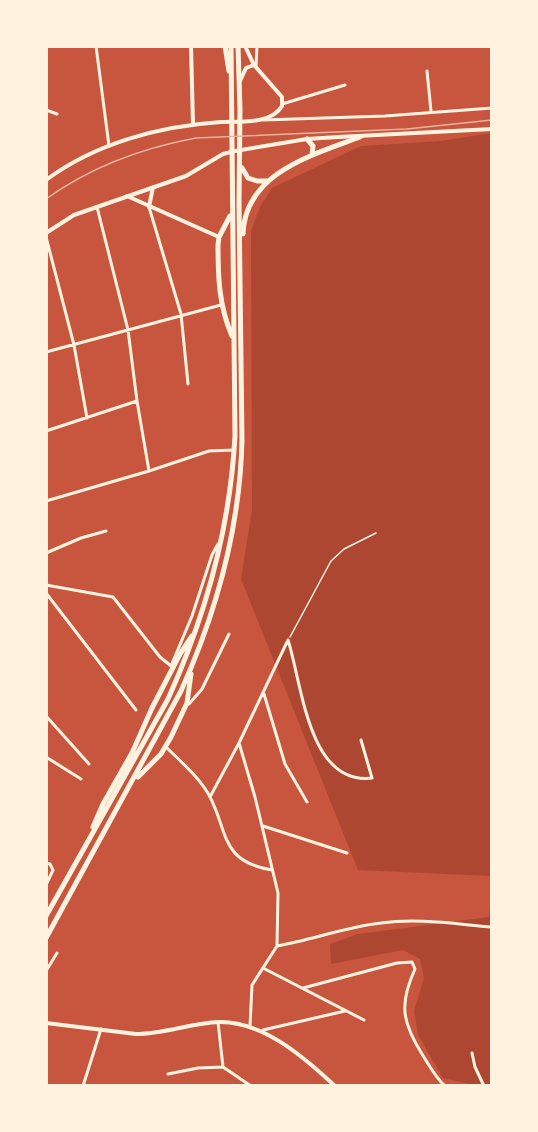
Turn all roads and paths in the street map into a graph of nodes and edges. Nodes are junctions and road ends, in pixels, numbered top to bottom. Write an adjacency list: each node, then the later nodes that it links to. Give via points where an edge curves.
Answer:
1 (96, 46): 25 (street)
2 (191, 46): 21 (main road)
3 (225, 46): 12 (highway)
4 (231, 46): 12 (highway)
5 (238, 46): 13 (highway)
6 (245, 46): 10 (main road)
7 (257, 46): 10 (street)
8 (315, 46): 9 (street)
9 (332, 46)
10 (255, 66): 13 (main road, via 246,68); 15 (main road, via 280,94)
11 (428, 71): 18 (street)
12 (231, 76): 34 (highway)
13 (239, 84): 27 (highway)
14 (345, 85): 15 (street)
15 (282, 104): 20 (main road, via 274,115)
16 (492, 108): 18 (street)
17 (46, 110): 19 (street)
18 (431, 111): 20 (street)
19 (57, 114)
20 (256, 120): 21 (main road)
21 (193, 124): 25 (main road)
22 (492, 129): 23 (main road)
23 (360, 137): 24 (main road); 26 (highway)
24 (307, 140): 26 (highway, via 313,146); 30 (main road, via 226,153 192,173)
25 (109, 147): 28 (main road)
26 (312, 155): 29 (highway)
27 (240, 162): 29 (highway, via 248,178); 44 (highway)
28 (46, 180)
29 (267, 180): 44 (highway, via 254,195 243,221)
30 (153, 187): 31 (main road); 33 (main road)
31 (127, 196): 32 (main road); 33 (main road)
32 (97, 207): 35 (main road); 40 (street)
33 (149, 207): 37 (main road); 39 (street)
34 (231, 214): 37 (highway); 41 (highway)
35 (46, 232)
36 (46, 237): 42 (street)
37 (219, 237): 38 (highway)
38 (221, 305): 39 (street); 41 (highway)
39 (181, 315): 40 (street); 45 (street)
40 (128, 330): 42 (street); 46 (street)
41 (233, 339): 49 (highway)
42 (74, 345): 43 (street); 47 (street)
43 (46, 352)
44 (242, 356): 56 (highway, via 241,468 229,553)
45 (188, 384)
46 (137, 401): 47 (street); 50 (street)
47 (87, 418): 48 (street)
48 (46, 431)
49 (234, 450): 50 (street, via 209,451); 54 (highway)
50 (149, 471): 51 (street)
51 (46, 501)
52 (106, 531): 55 (street)
53 (376, 533): 61 (path, via 344,549 331,561)
54 (222, 540): 59 (highway); 62 (street, via 212,555)
55 (46, 553)
56 (220, 584): 64 (highway); 79 (highway, via 181,691)
57 (46, 585): 62 (street, via 117,599)
58 (46, 593): 65 (street)
59 (196, 630): 62 (highway); 76 (highway, via 168,699)
60 (229, 634): 64 (street, via 202,688)
61 (288, 640): 63 (street); 67 (street, via 319,748 330,764 360,780 372,778)
62 (171, 668): 76 (highway, via 132,753 97,816)
63 (263, 692): 68 (street); 74 (street, via 285,764)
64 (185, 707): 69 (highway)
65 (136, 710)
66 (46, 716): 71 (street)
67 (361, 740)
68 (239, 743): 73 (street); 75 (street)
69 (166, 747): 73 (street, via 194,774); 79 (highway, via 141,772)
70 (46, 757): 72 (street)
71 (89, 764)
72 (81, 779)
73 (210, 797): 80 (street, via 231,849 252,865)
74 (307, 802)
75 (262, 826): 77 (street); 80 (street)
76 (87, 844): 82 (highway)
77 (347, 853)
78 (46, 862): 81 (street, via 53,867)
79 (86, 864): 84 (highway)
80 (272, 870): 85 (street, via 279,902)
81 (46, 885)
82 (46, 916)
83 (492, 927): 85 (street, via 419,920 383,922)
84 (46, 938)
85 (277, 946): 87 (street)
86 (57, 953): 88 (street)
87 (263, 968): 89 (street); 94 (street, via 252,985)
88 (46, 971)
89 (303, 988): 90 (street); 103 (street, via 412,962 415,969 404,1004 405,1020)
90 (346, 1010): 91 (street); 96 (street)
91 (364, 1020)
92 (218, 1022): 94 (main road); 95 (main road, via 149,1034); 98 (street)
93 (46, 1023): 95 (main road)
94 (250, 1026): 96 (main road)
95 (101, 1029): 101 (street)
96 (263, 1030): 100 (main road)
97 (472, 1053): 104 (street)
98 (223, 1067): 99 (street); 102 (street)
99 (168, 1074)
100 (334, 1085)
101 (83, 1086)
102 (251, 1086)
103 (444, 1086)
104 (484, 1086)

